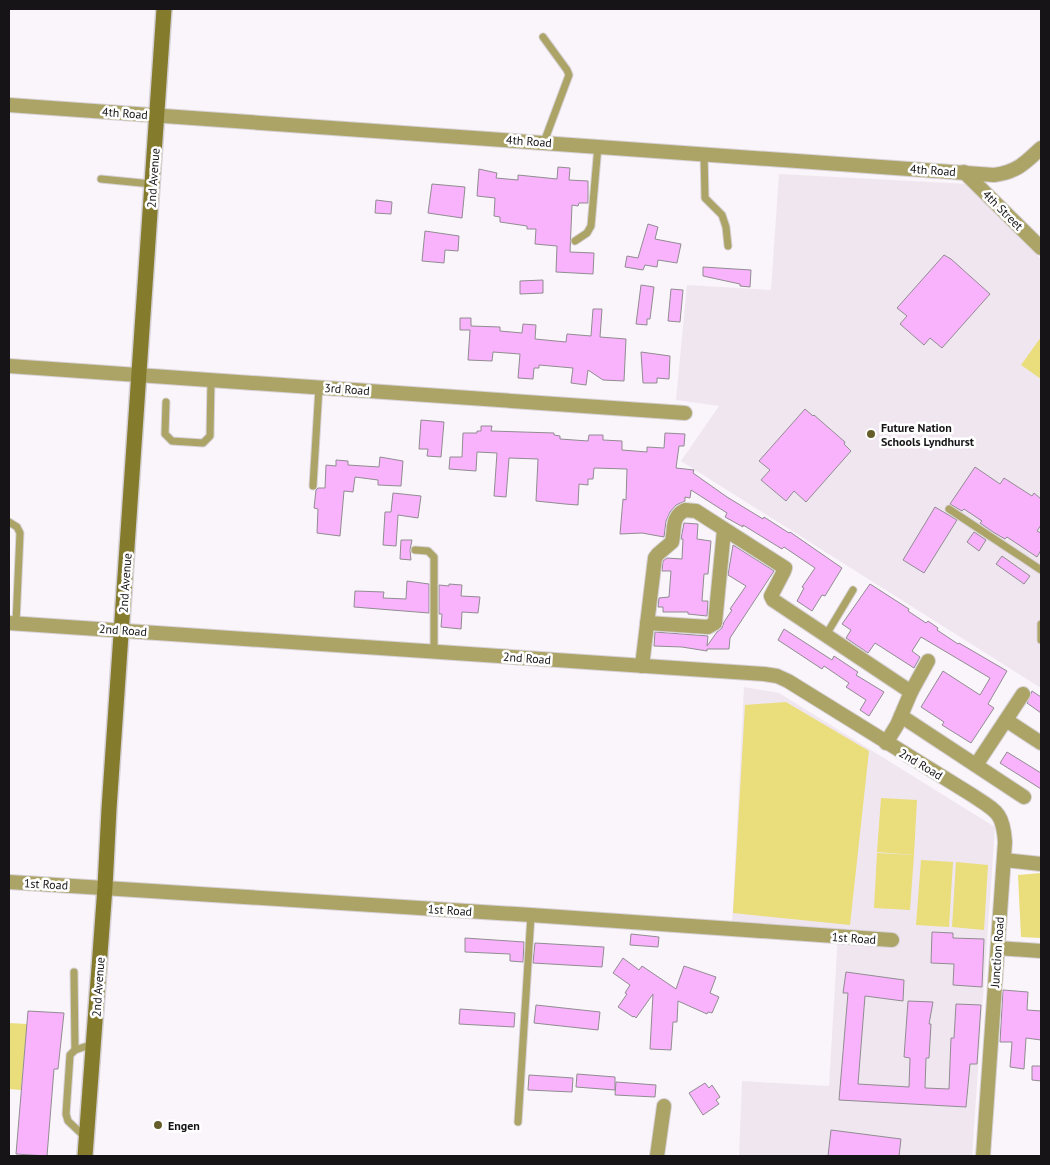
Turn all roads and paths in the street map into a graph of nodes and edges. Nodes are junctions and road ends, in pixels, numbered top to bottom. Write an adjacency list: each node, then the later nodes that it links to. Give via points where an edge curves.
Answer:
1 (164, 9): 4 (street, 2nd Avenue)
2 (544, 37): 5 (lane, via 569,75)
3 (9, 105): 4 (street, 4th Road)
4 (157, 115): 5 (street, 4th Road); 11 (street, 2nd Avenue)
5 (544, 142): 6 (street, 4th Road)
6 (598, 146): 8 (street, 4th Road); 12 (lane, via 591,226)
7 (1041, 148): 9 (street, 4th Road, via 1022,167 1006,173)
8 (704, 154): 9 (street, 4th Road); 13 (lane, via 705,198 722,215)
9 (964, 172): 14 (street, 4th Street)
10 (101, 180): 11 (lane)
11 (152, 184): 16 (street, 2nd Avenue)
12 (576, 240)
13 (728, 246)
14 (1041, 248)
15 (9, 366): 16 (street, 3rd Road)
16 (139, 375): 17 (street, 3rd Road); 31 (street, 2nd Avenue)
17 (211, 380): 18 (street, 3rd Road); 19 (lane, via 210,436 203,442 168,439 165,434)
18 (319, 387): 20 (street, 3rd Road); 21 (lane)
19 (166, 402)
20 (686, 413)
21 (313, 486)
22 (949, 509): 26 (lane)
23 (9, 522): 28 (lane, via 20,533)
24 (724, 530): 29 (street, via 715,623 708,627); 29 (street, via 696,511 686,510 677,516 672,542 656,558); 32 (street, via 785,568 771,599)
25 (416, 550): 34 (lane, via 428,551 434,557)
26 (1041, 570)
27 (853, 590): 32 (lane)
28 (12, 623): 31 (street, 2nd Road)
29 (647, 623): 36 (street)
30 (1041, 624): 33 (lane)
31 (122, 630): 34 (street, 2nd Road); 49 (street, 2nd Avenue)
32 (826, 635): 37 (street)
33 (1041, 640)
34 (434, 651): 36 (street, 2nd Road)
35 (928, 662): 37 (street)
36 (642, 666): 41 (street, 2nd Road, via 777,676)
37 (911, 692): 39 (street)
38 (1023, 694): 40 (street)
39 (901, 716): 41 (street); 43 (street)
40 (1006, 720): 42 (street); 43 (street)
41 (886, 743): 45 (street, 2nd Road, via 978,799 996,812)
42 (1041, 743)
43 (976, 765): 44 (street)
44 (1024, 797)
45 (1002, 821): 46 (street, Junction Road, via 1006,842)
46 (1004, 860): 47 (street); 52 (street, Junction Road)
47 (1041, 864)
48 (9, 882): 49 (street, 1st Road)
49 (105, 887): 50 (street, 1st Road); 55 (street, 2nd Avenue)
50 (531, 915): 51 (street, 1st Road); 58 (lane)
51 (892, 940)
52 (998, 948): 53 (street); 62 (street, Junction Road)
53 (1041, 951)
54 (74, 972): 56 (lane)
55 (94, 1044): 56 (lane); 59 (street, 2nd Avenue)
56 (75, 1050): 59 (lane, via 70,1055 66,1114 68,1121)
57 (664, 1106): 61 (street)
58 (518, 1122)
59 (86, 1138): 60 (street, 2nd Avenue)
60 (85, 1156)
61 (657, 1156)
62 (983, 1156)

